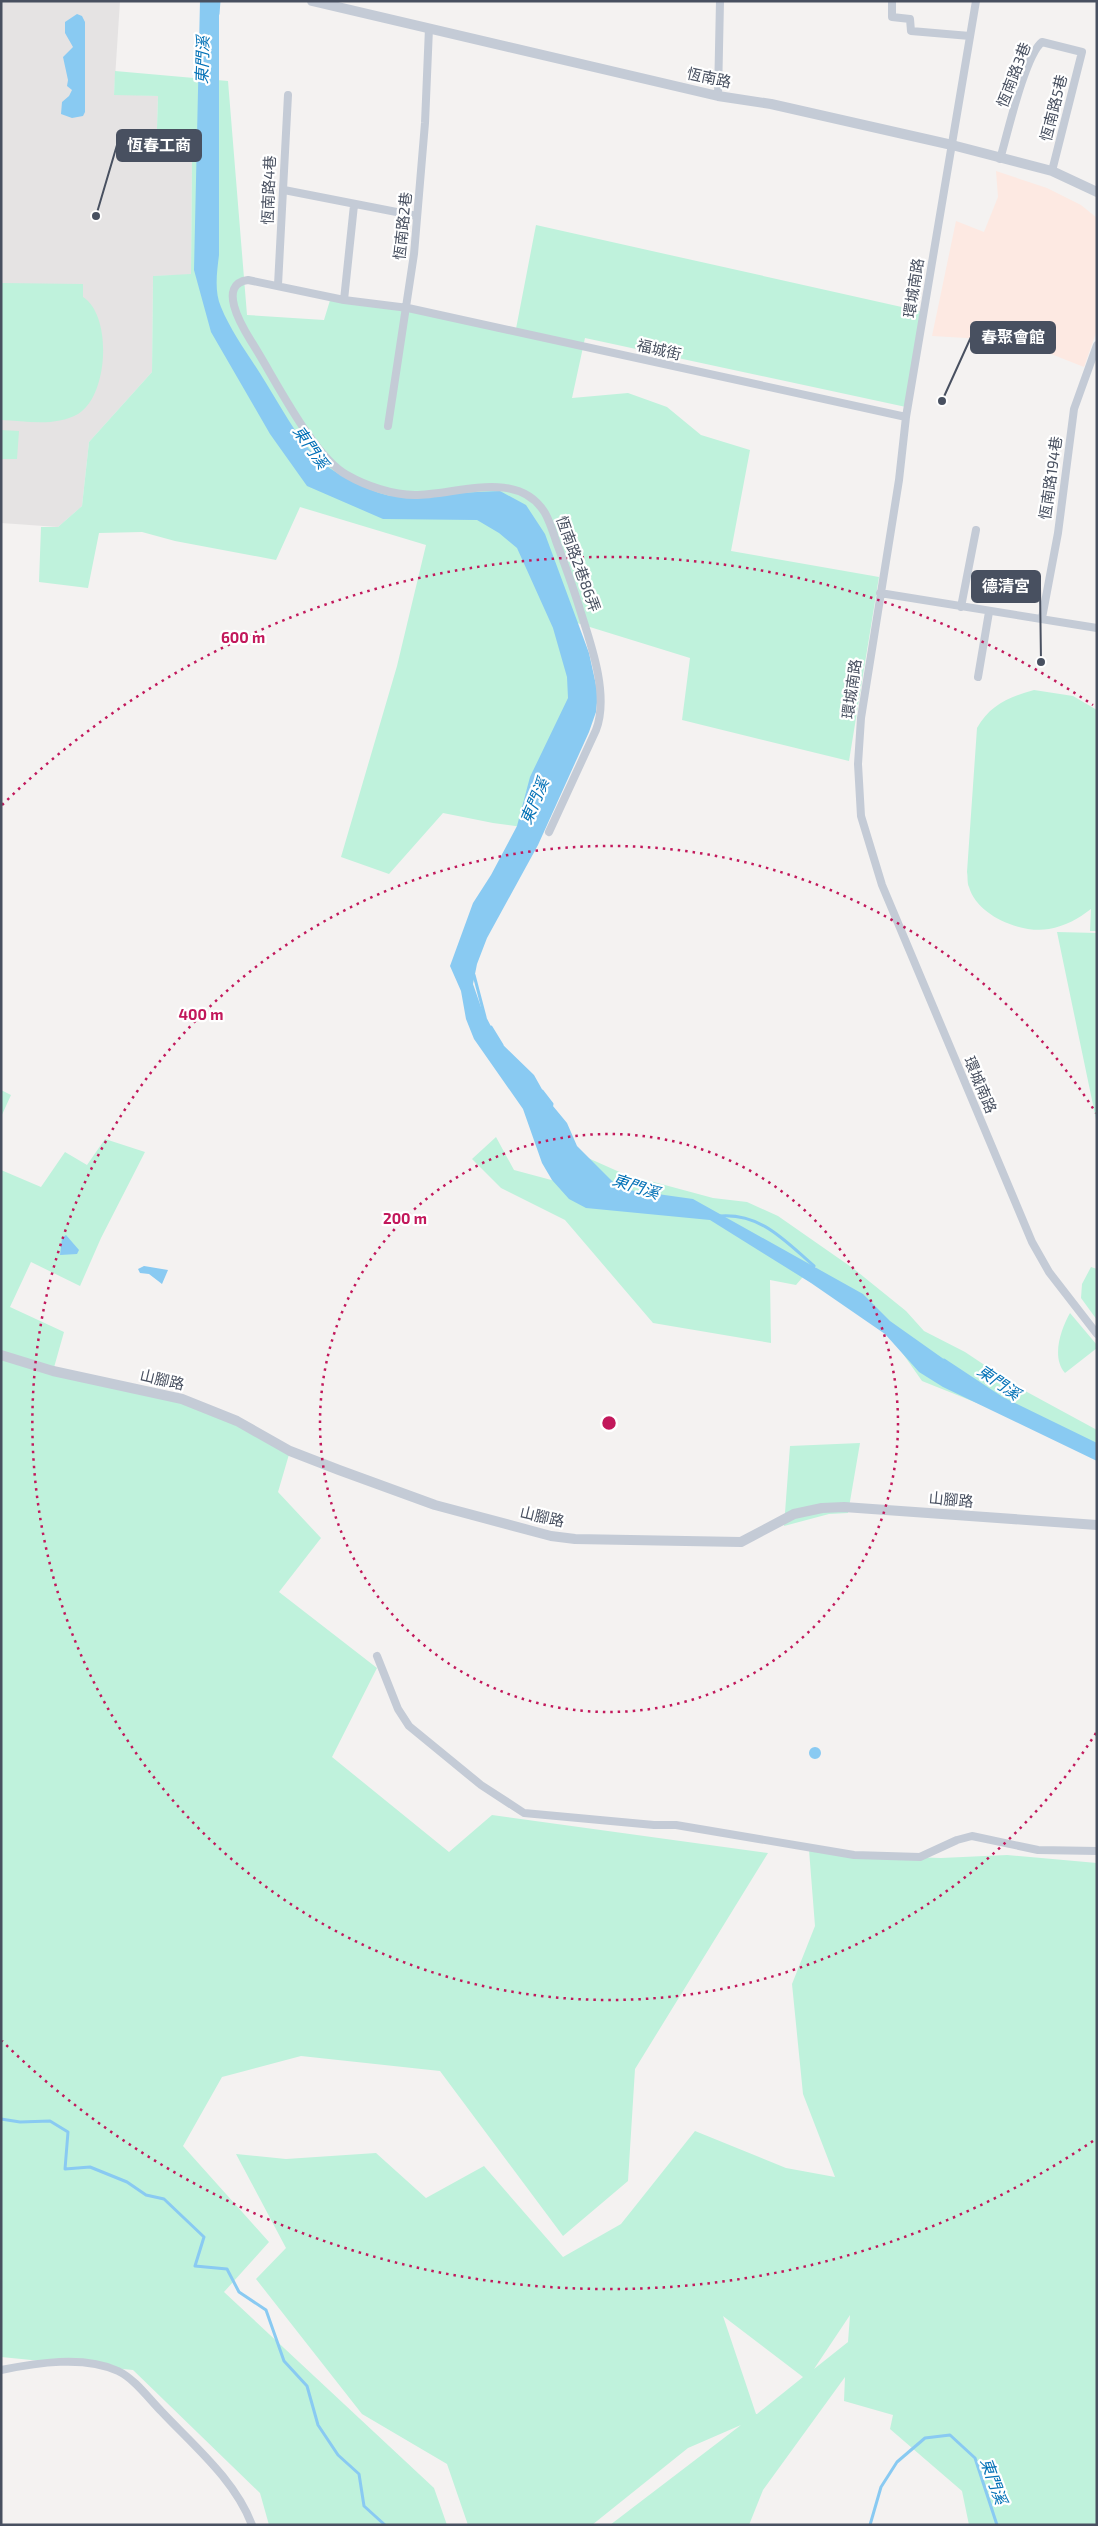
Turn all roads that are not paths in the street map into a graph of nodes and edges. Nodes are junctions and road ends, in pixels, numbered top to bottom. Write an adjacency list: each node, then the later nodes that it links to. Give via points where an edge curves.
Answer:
1 (312, 1): 5 (street, 恆南路)
2 (720, 1): 9 (street)
3 (892, 1): 6 (street, via 892,17 910,19 911,31)
4 (976, 1): 6 (street, 環城南路)
5 (429, 28): 9 (street, 恆南路); 16 (street, 恆南路2巷)
6 (970, 36): 10 (street, 環城南路)
7 (1082, 52): 11 (street, 恆南路3巷, via 1048,42 1039,44 1019,93); 12 (street, 恆南路5巷)
8 (288, 95): 13 (street, 恆南路4巷)
9 (718, 96): 10 (street, 恆南路, via 771,104)
10 (952, 146): 11 (street, 恆南路); 21 (street, 環城南路)
11 (1000, 159): 12 (street, 恆南路)
12 (1052, 171): 14 (street, 恆南路)
13 (284, 190): 15 (street); 17 (street, 恆南路4巷)
14 (1097, 192)
15 (354, 205): 16 (street); 18 (street)
16 (417, 216): 19 (street, 恆南路2巷)
17 (278, 285): 18 (street, 恆南路2巷86弄); 30 (street, 恆南路2巷86弄, via 238,281 232,293 234,306 244,329 320,452 334,466 347,475 401,494 498,485 519,492 545,512 594,652 602,704 596,730)
18 (344, 300): 19 (street, 恆南路2巷86弄)
19 (408, 308): 21 (street, 福城街); 22 (street, 恆南路2巷)
20 (1097, 345): 27 (street, 恆南路194巷, via 1074,409 1058,533)
21 (906, 417): 24 (street, 環城南路)
22 (388, 426)
23 (976, 530): 25 (street)
24 (880, 593): 25 (street); 31 (street, 環城南路, via 861,718 858,764 861,816 882,885 1032,1242 1049,1272)
25 (961, 607): 26 (street)
26 (989, 612): 27 (street); 29 (street)
27 (1042, 618): 28 (street)
28 (1097, 628)
29 (978, 677)
30 (549, 832)
31 (1097, 1334)
32 (1, 1355): 33 (street, 山腳路, via 53,1371 182,1399 237,1420 290,1451 339,1470 435,1504 557,1538 741,1542 794,1514 836,1507)
33 (1097, 1525)
34 (377, 1656): 35 (street, via 398,1709 409,1726 481,1785 524,1813 676,1825 854,1855 920,1857 972,1836 1038,1850)
35 (1097, 1851)
36 (1, 2370): 37 (street, via 25,2365 79,2363 100,2365 119,2372 137,2386 208,2460 231,2487)
37 (252, 2525)

